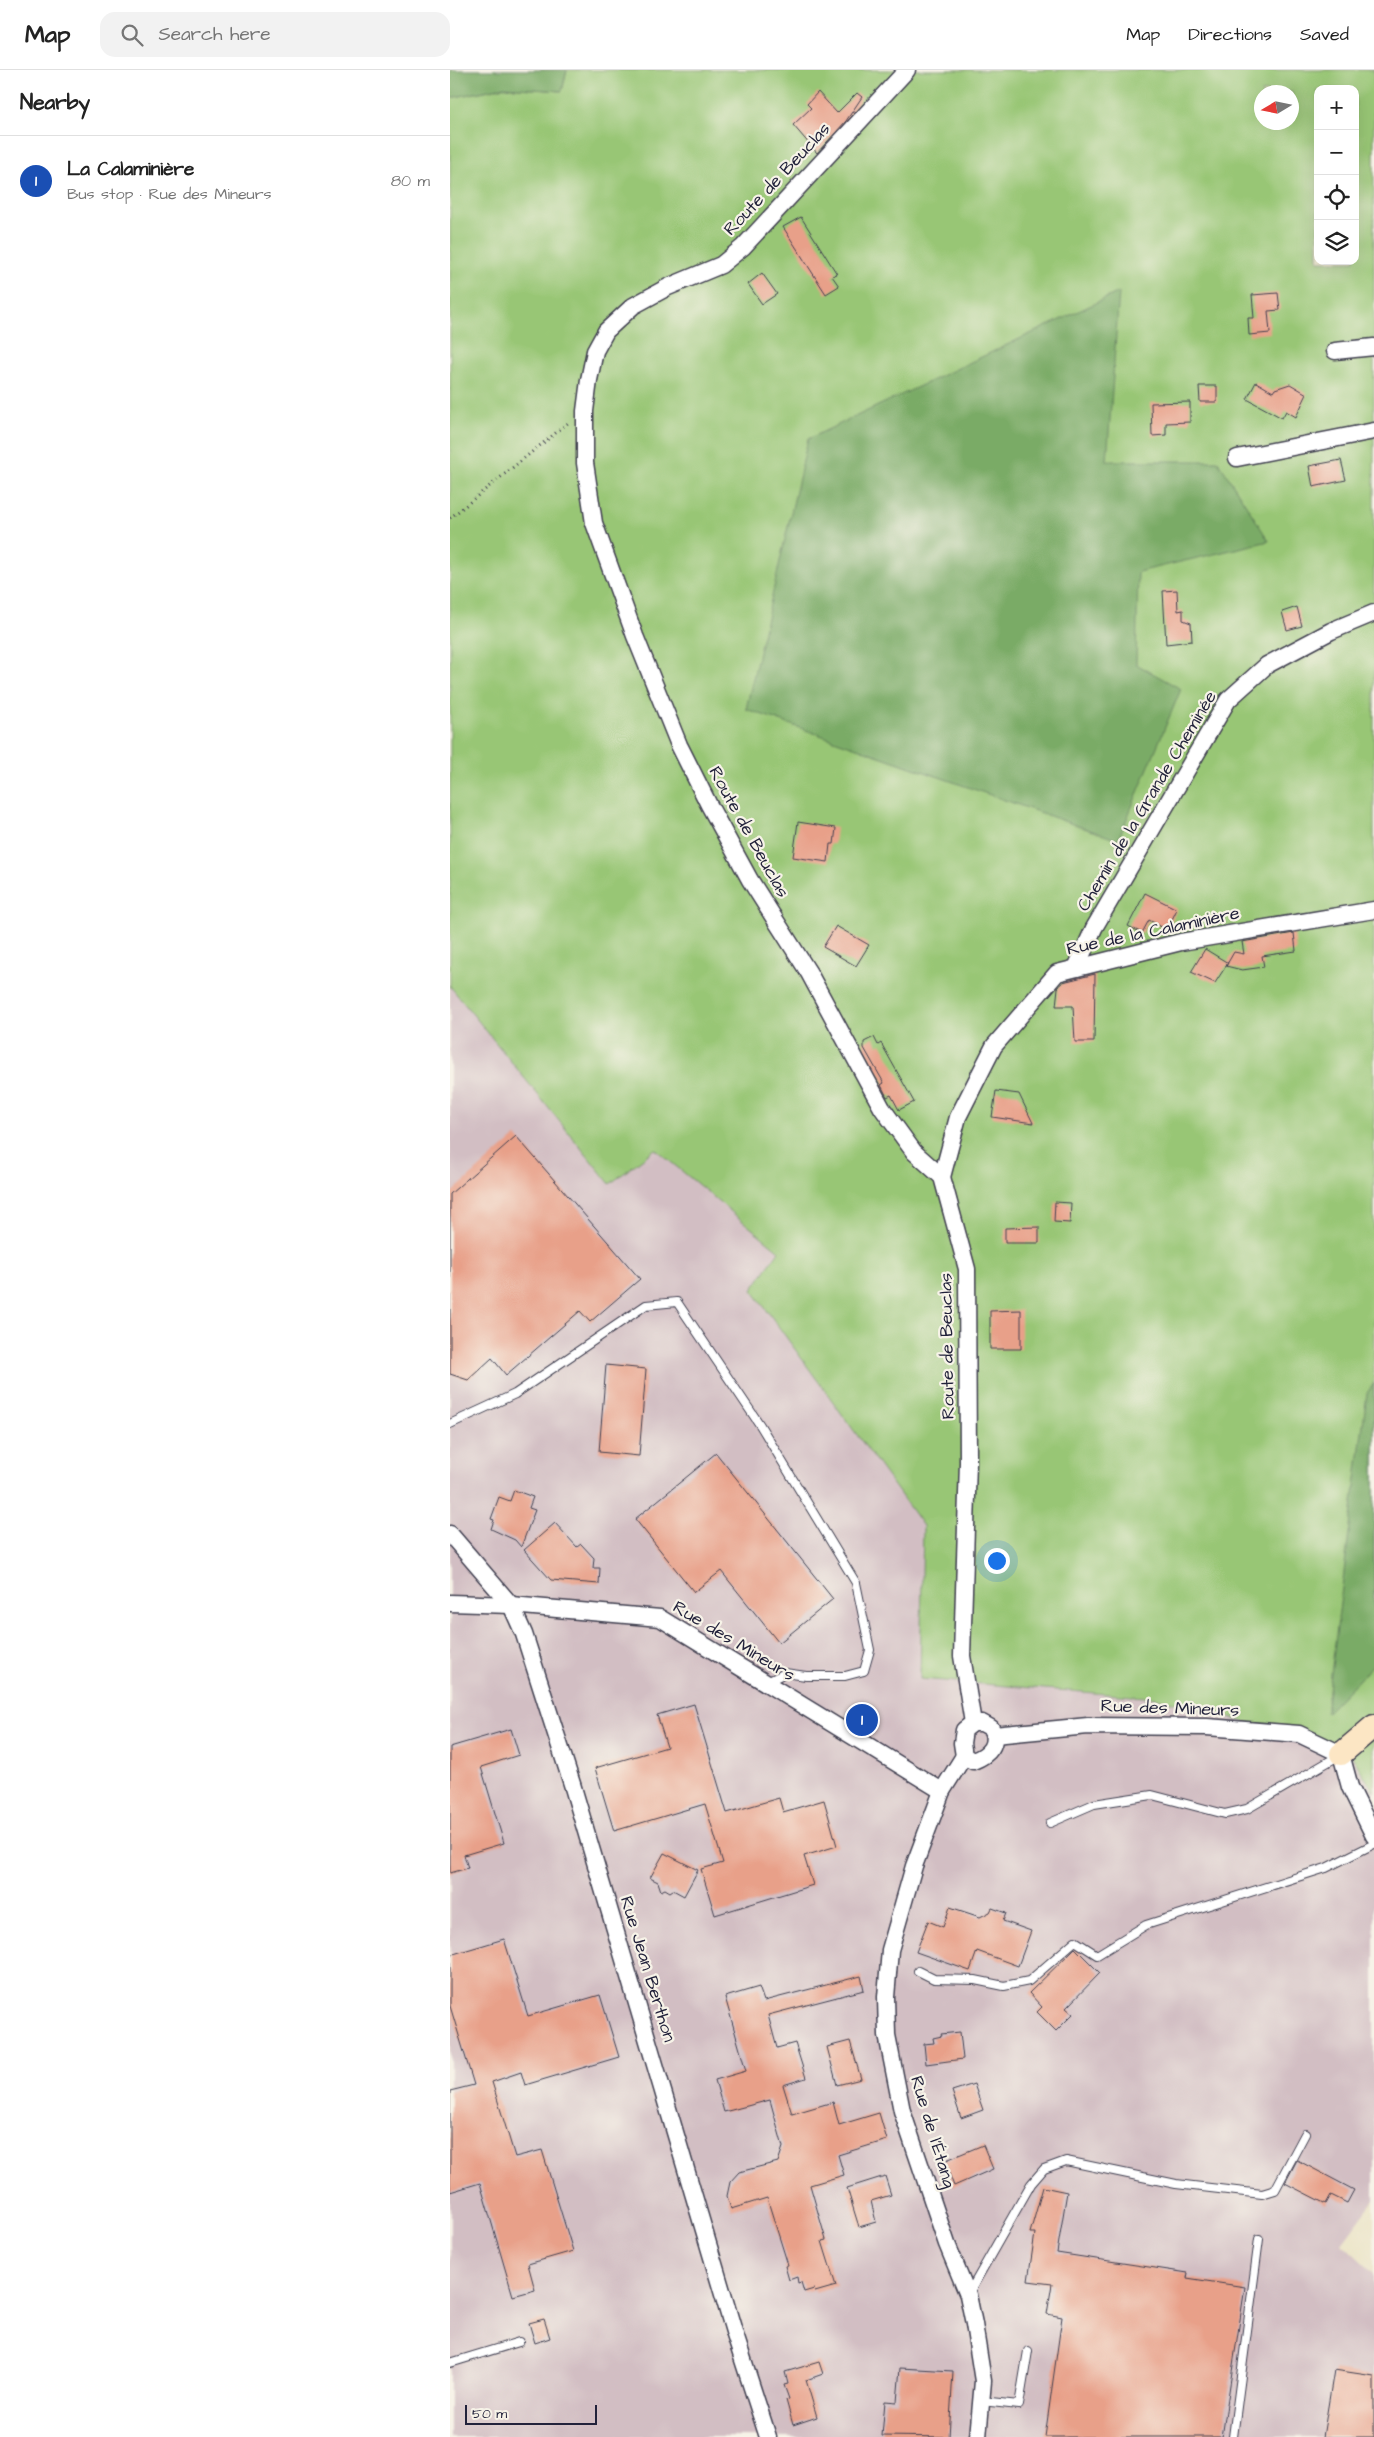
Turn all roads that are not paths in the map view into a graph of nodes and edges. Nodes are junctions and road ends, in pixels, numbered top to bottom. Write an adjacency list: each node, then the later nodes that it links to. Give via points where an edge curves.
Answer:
1 (907, 70): 9 (street, Route de Beuclas, via 742,247 720,265 633,306 606,331 595,351 585,410 585,463 594,523 679,745 750,880 810,973 882,1108 914,1152)
2 (1374, 347): 3 (street)
3 (1335, 351)
4 (1374, 432): 5 (street)
5 (1238, 458)
6 (1374, 613): 8 (street, Chemin de la Grande Cheminée, via 1331,631 1267,665 1228,700 1094,928)
7 (1374, 910): 8 (street, Rue de la Calaminière, via 1180,942)
8 (1076, 968): 9 (street, Rue de la Calaminière, via 1056,973 994,1046 958,1117)
9 (942, 1177): 15 (street, Route de Beuclas, via 967,1269 968,1462 962,1656)
10 (450, 1424): 14 (lane, via 515,1394 646,1305 677,1302 760,1424 856,1583 870,1650 864,1671 845,1676 785,1673)
11 (450, 1534): 13 (street, Rue Jean Berthon)
12 (450, 1603): 13 (street, Rue des Mineurs)
13 (512, 1605): 14 (street, Rue des Mineurs, via 660,1618); 32 (street, Rue Jean Berthon, via 572,1784 735,2336)
14 (766, 1682): 20 (street, Rue des Mineurs)
15 (973, 1723): 17 (street, via 982,1723); 19 (street, via 964,1730)
16 (1374, 1726): 18 (street)
17 (994, 1735): 18 (street, Rue des Mineurs, via 1088,1726 1207,1727 1299,1734); 19 (street, via 989,1752 973,1761)
18 (1341, 1754): 21 (lane, via 1247,1809 1225,1814 1152,1795 1094,1804); 22 (street, via 1350,1787)
19 (964, 1756): 20 (street, Rue de l'Étang)
20 (942, 1791): 27 (street, Rue de l'Étang, via 914,1866 890,1950 887,2035 902,2111 947,2244)
21 (1050, 1823)
22 (1374, 1836)
23 (1374, 1844): 24 (lane, via 1326,1868 1146,1925 1097,1955 1075,1941 1029,1981 1004,1986 975,1980 934,1979)
24 (918, 1971)
25 (1305, 2134): 27 (lane, via 1275,2190 1262,2194 1176,2184 1066,2161 1044,2169 1031,2184)
26 (1259, 2239): 34 (lane)
27 (968, 2295): 31 (street, Rue de l'Étang, via 982,2380)
28 (519, 2342): 30 (lane)
29 (1028, 2351): 31 (lane, via 1019,2405)
30 (450, 2363)
31 (981, 2401): 33 (street, Rue de l'Étang)
32 (768, 2437)
33 (978, 2437)
34 (1233, 2437)

